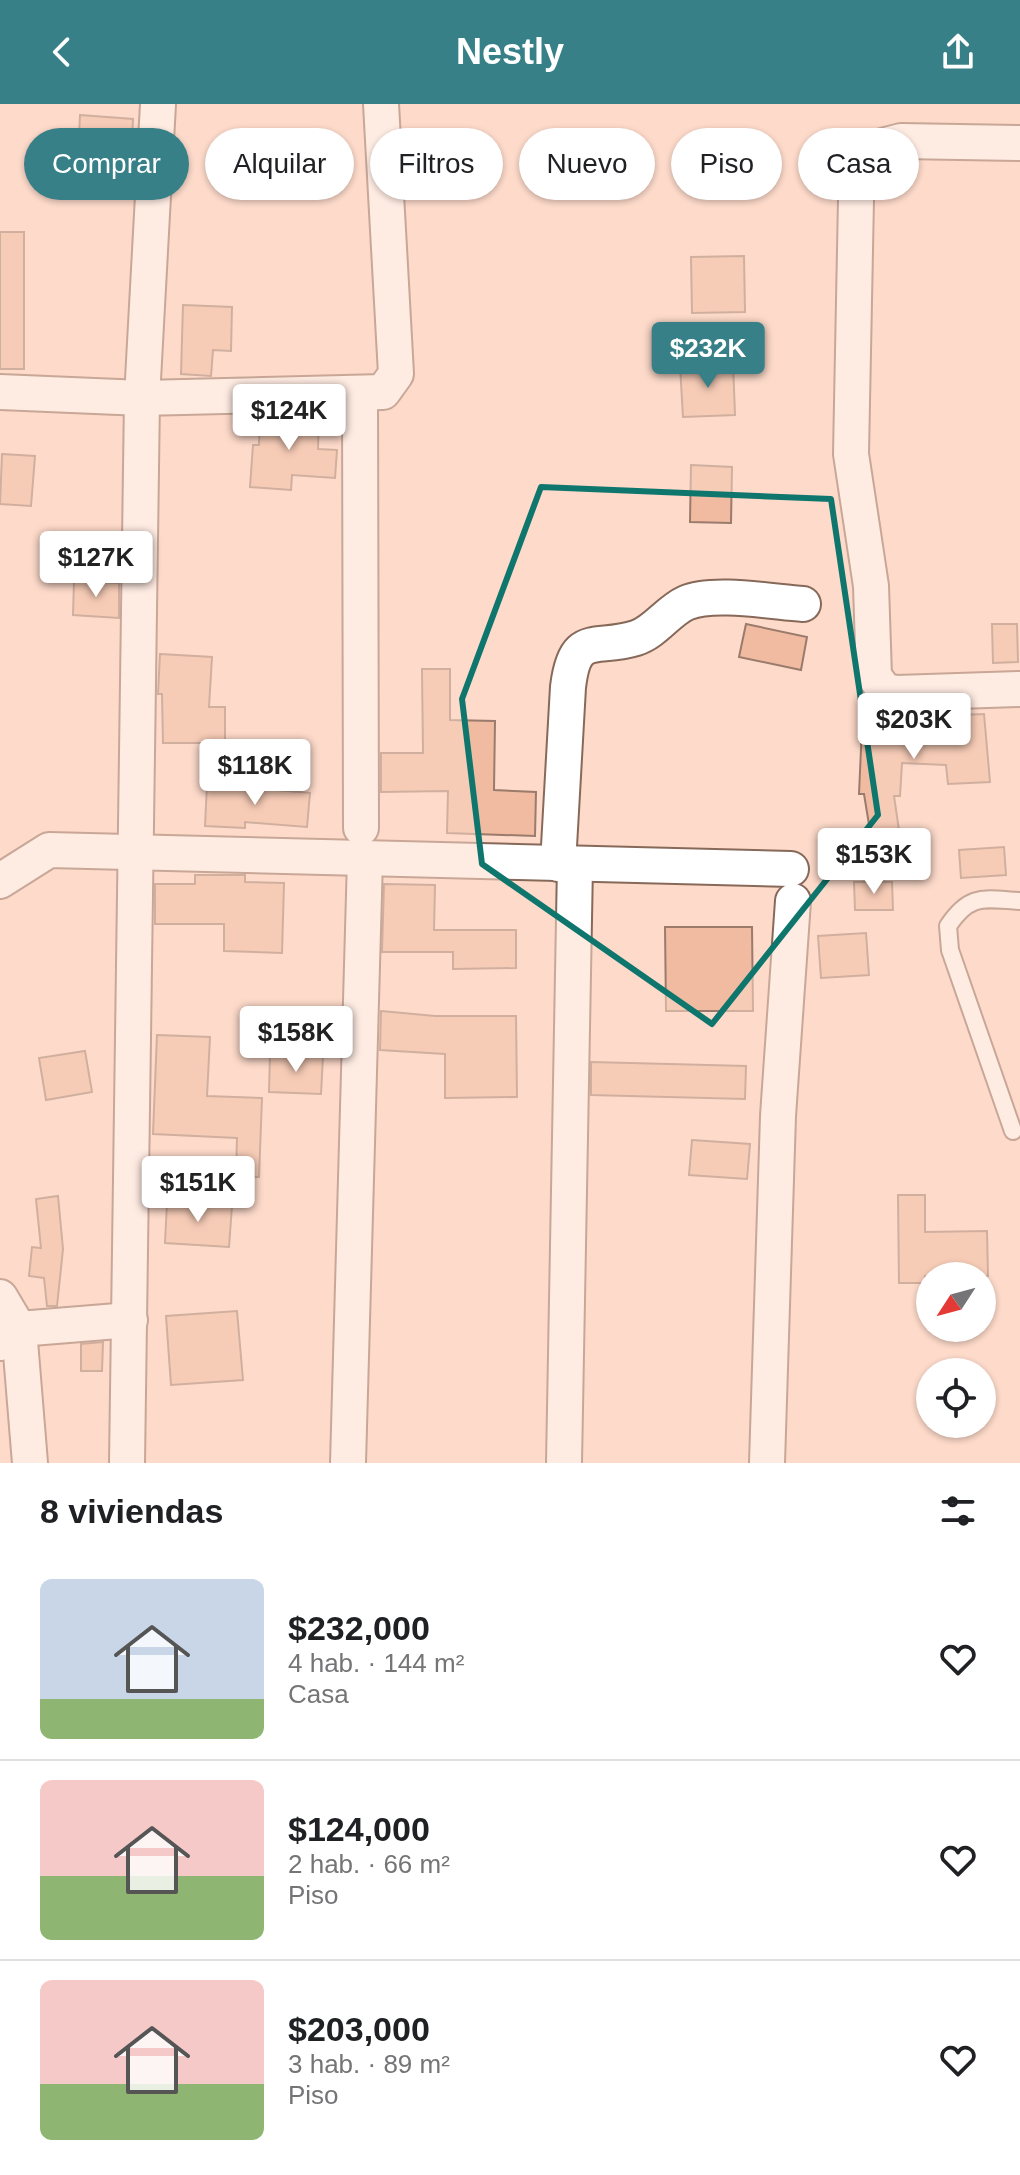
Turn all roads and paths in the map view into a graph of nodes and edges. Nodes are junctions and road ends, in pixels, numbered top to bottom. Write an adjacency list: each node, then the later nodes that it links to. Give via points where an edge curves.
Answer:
1 (158, 104): 6 (street)
2 (381, 104): 5 (street, via 396,374 383,392)
3 (1020, 143): 8 (street, via 901,141 882,146 860,163 851,454 879,684 897,693)
4 (0, 392): 6 (street)
5 (360, 395): 6 (street); 9 (street)
6 (142, 398): 10 (street)
7 (803, 604): 11 (street, via 727,598 687,602 636,638 579,649 571,662 568,687)
8 (1020, 689)
9 (363, 843): 10 (street); 11 (street); 20 (street)
10 (134, 854): 12 (street, via 49,850); 16 (street)
11 (566, 864): 21 (street); 22 (street, via 792,885 778,1116)
12 (0, 881)
13 (1020, 901): 14 (lane, via 977,899 961,907 948,926 950,950)
14 (1013, 1131)
15 (0, 1297): 17 (street)
16 (130, 1320): 17 (street); 19 (street)
17 (9, 1336): 18 (street)
18 (30, 1463)
19 (127, 1463)
20 (348, 1463)
21 (564, 1463)
22 (767, 1463)

